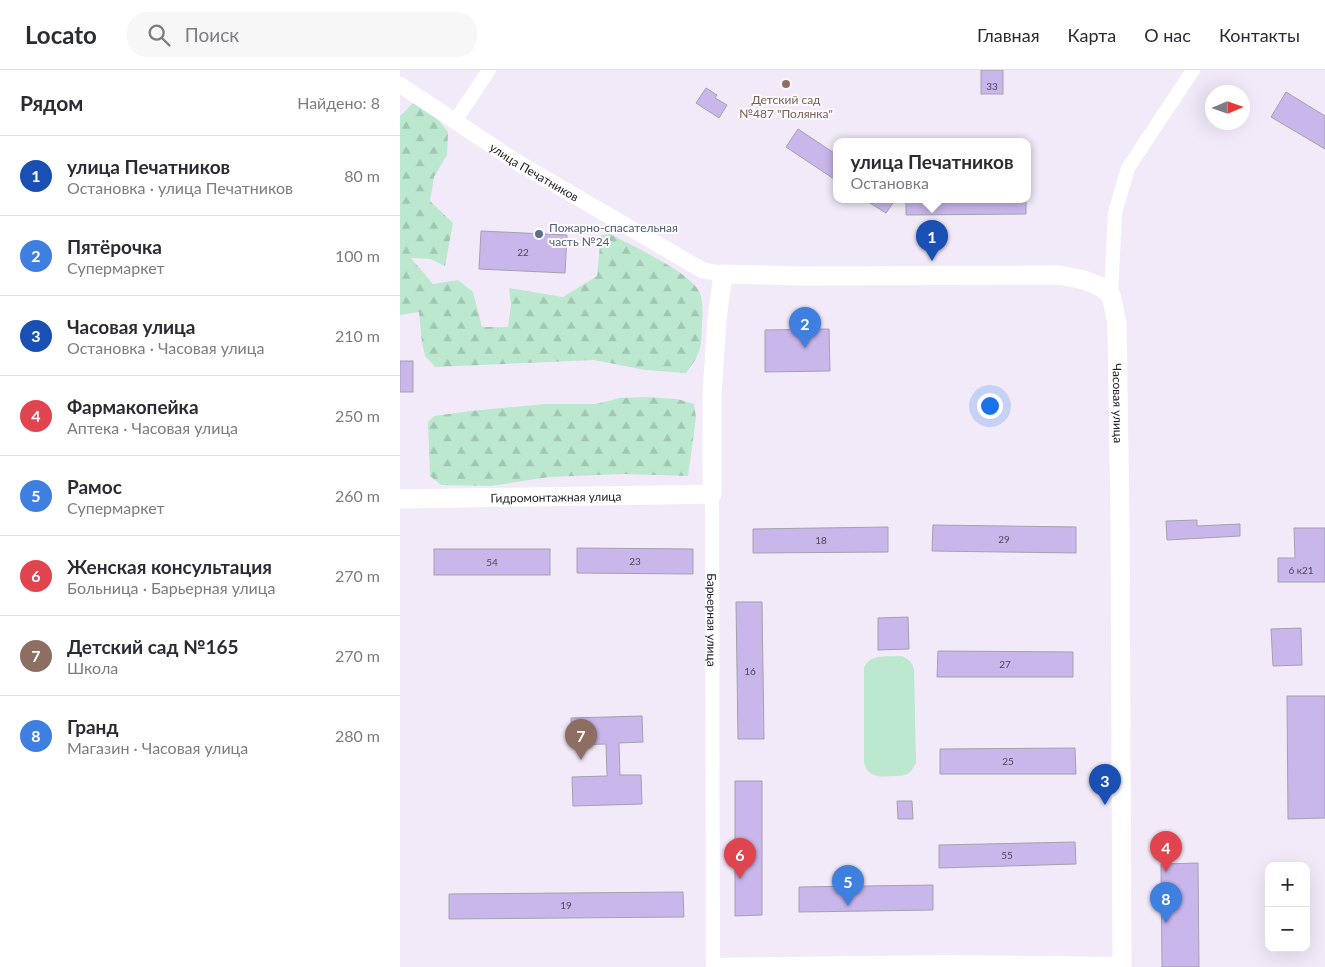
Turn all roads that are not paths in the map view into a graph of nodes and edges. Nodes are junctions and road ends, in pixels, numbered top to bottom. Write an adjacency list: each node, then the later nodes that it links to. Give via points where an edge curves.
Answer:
1 (490, 70): 4 (street)
2 (1193, 70): 6 (street, Часовая улица, via 1128,168 1115,213)
3 (400, 85): 4 (street, улица Печатников)
4 (455, 121): 5 (street, улица Печатников, via 523,166 702,270)
5 (723, 274): 6 (main road, улица Печатников, via 1059,275 1084,280); 7 (main road, Барьерная улица, via 716,319 712,393)
6 (1111, 295): 10 (main road, Часовая улица, via 1117,323)
7 (712, 494): 8 (main road, Гидромонтажная улица); 9 (street, Барьерная улица)
8 (400, 499)
9 (713, 966): 10 (street, via 946,962)
10 (1122, 966)

